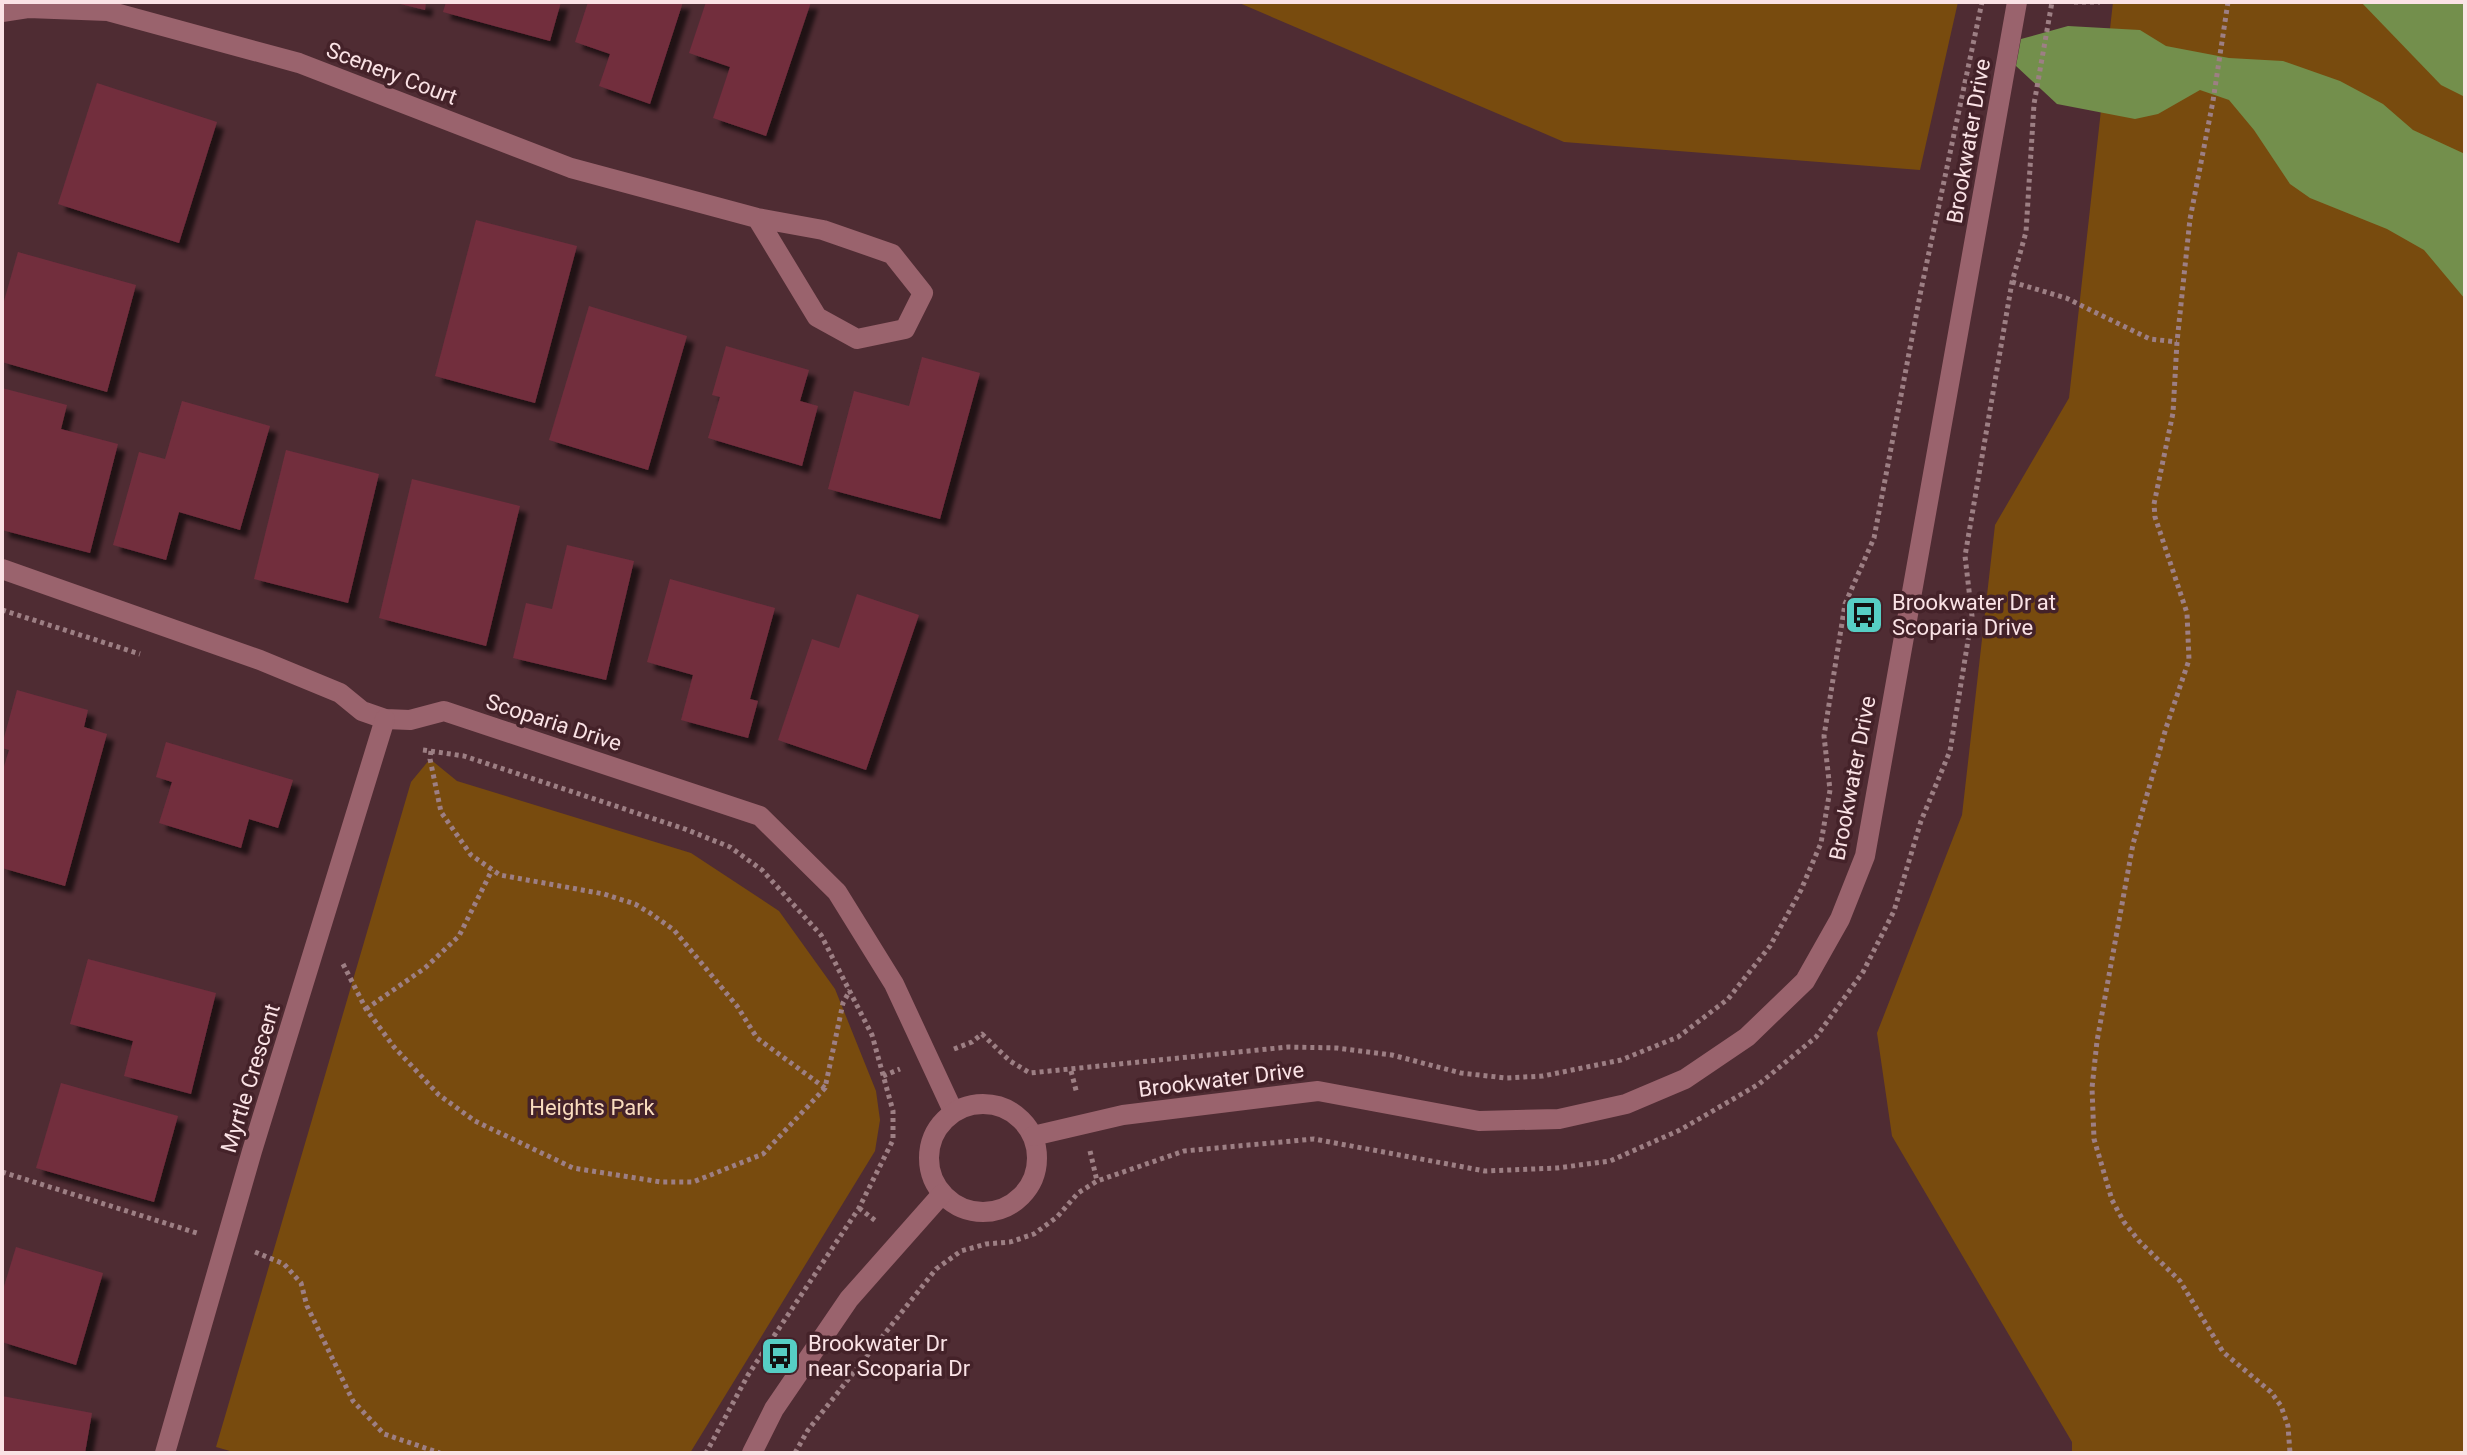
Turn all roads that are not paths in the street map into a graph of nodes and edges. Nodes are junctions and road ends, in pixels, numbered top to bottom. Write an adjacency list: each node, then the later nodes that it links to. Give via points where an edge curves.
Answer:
1 (2017, 2): 7 (street, Brookwater Drive, via 1865,856 1840,919 1805,981 1747,1037 1685,1079 1626,1104 1559,1119 1479,1121 1318,1091 1123,1115)
2 (2, 12): 3 (street, Scenery Court, via 108,11 299,63 571,168)
3 (757, 218): 3 (street, Scenery Court, via 823,230 892,254 923,293 905,329 857,339 817,317)
4 (2, 569): 5 (street, via 260,660 340,693 362,711)
5 (385, 719): 6 (street, Scoparia Drive, via 410,720 444,711 760,816 837,892 894,984); 9 (street, Myrtle Crescent)
6 (953, 1111): 7 (street, via 994,1104 1010,1110); 8 (street, via 930,1147 933,1180)
7 (1033, 1136): 8 (street, via 1037,1170 1031,1186 1005,1209 971,1211)
8 (942, 1194): 10 (street, via 849,1299 774,1409)
9 (165, 1453)
10 (752, 1453)

